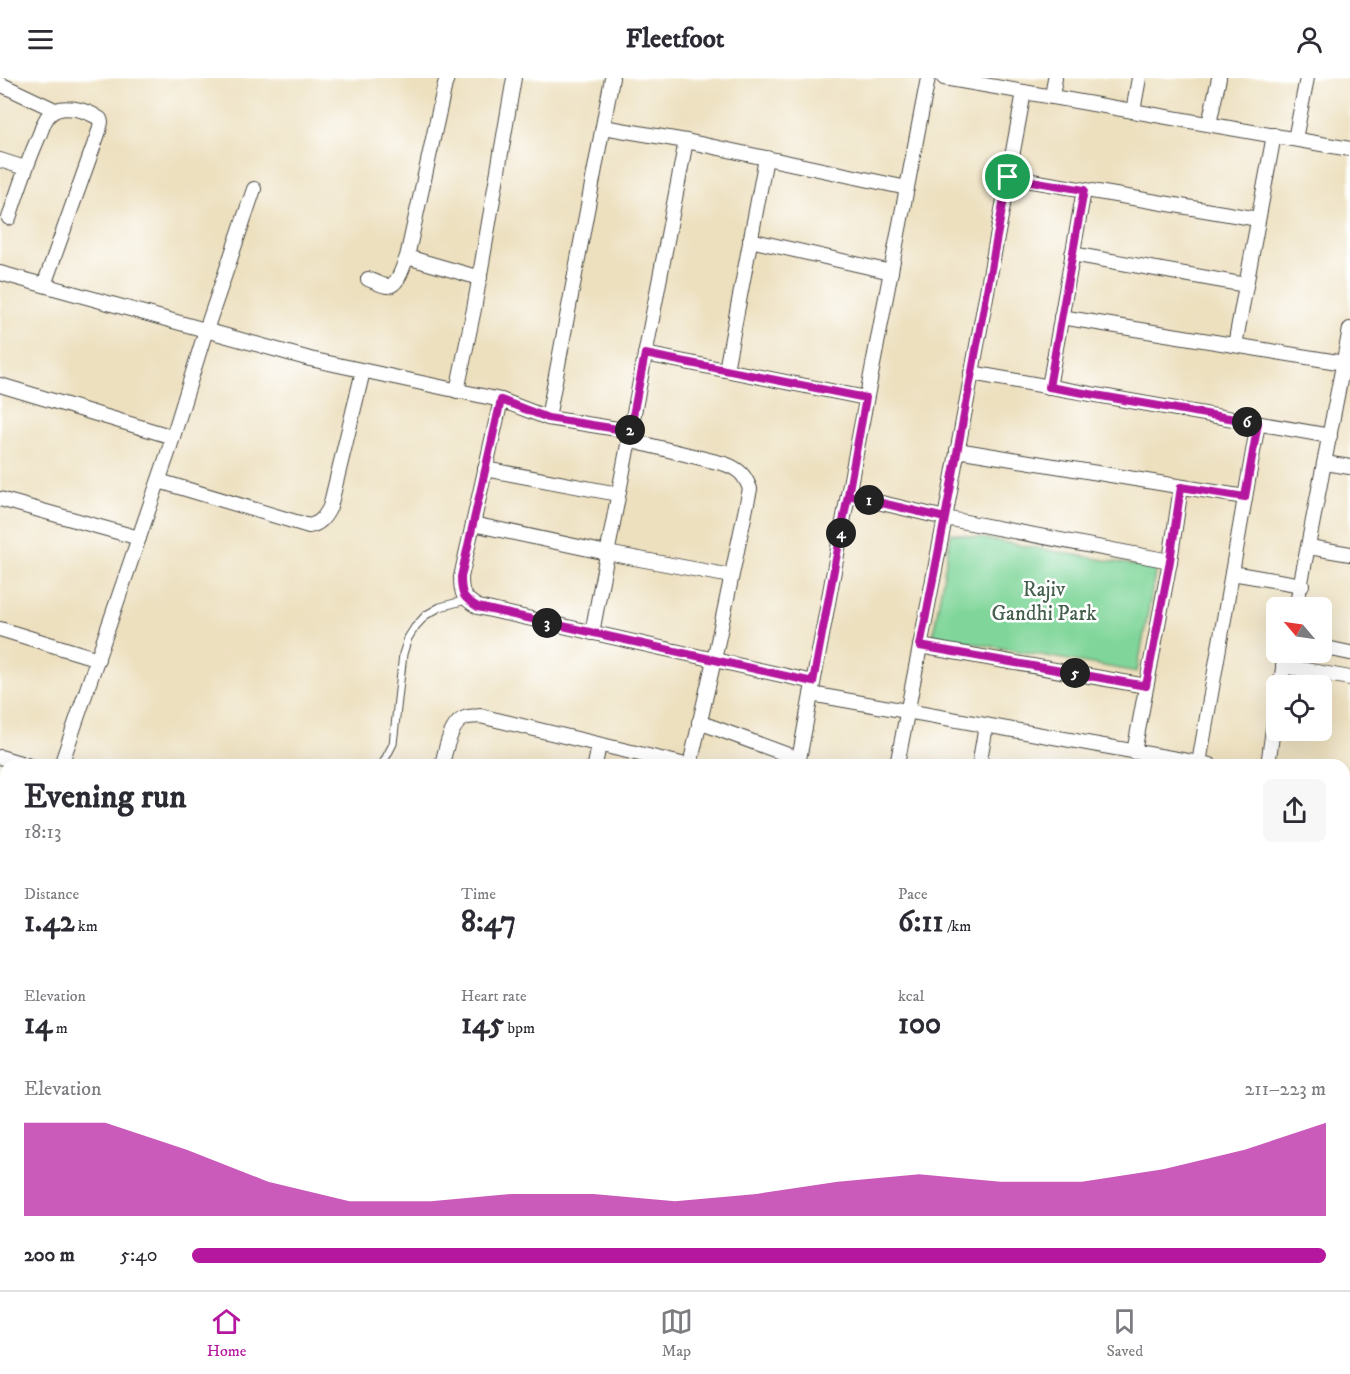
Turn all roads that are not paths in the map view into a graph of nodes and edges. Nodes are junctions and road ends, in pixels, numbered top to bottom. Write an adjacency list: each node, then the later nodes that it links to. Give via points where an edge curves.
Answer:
1 (447, 78): 32 (street)
2 (514, 78): 35 (street)
3 (612, 78): 16 (street)
4 (928, 78): 25 (street)
5 (944, 78): 11 (street)
6 (1055, 78): 12 (street)
7 (1138, 78): 14 (street)
8 (1219, 78): 15 (street)
9 (1307, 78): 18 (street)
10 (0, 84): 13 (street)
11 (1020, 87): 12 (street); 24 (street)
12 (1052, 97): 14 (street)
13 (55, 110): 23 (street, via 47,117); 37 (street, via 85,112 101,122)
14 (1132, 111): 15 (street)
15 (1209, 124): 17 (street)
16 (603, 127): 19 (street); 54 (street)
17 (1274, 135): 18 (street); 29 (street)
18 (1295, 139): 20 (street)
19 (686, 141): 21 (street); 43 (street)
20 (1350, 148)
21 (766, 158): 25 (street); 30 (street)
22 (0, 160): 23 (street)
23 (25, 168): 28 (street)
24 (1008, 177): 27 (street); 47 (street)
25 (906, 188): 33 (street)
26 (255, 189): 41 (street)
27 (1084, 190): 29 (street); 31 (street)
28 (9, 218)
29 (1258, 219): 38 (street)
30 (750, 240): 33 (street); 45 (street)
31 (1072, 254): 38 (street); 39 (street)
32 (407, 257): 35 (street); 36 (street, via 394,283 387,286)
33 (891, 272): 52 (street)
34 (0, 273): 37 (street)
35 (480, 278): 50 (street)
36 (368, 279)
37 (44, 285): 41 (street)
38 (1246, 285): 42 (street)
39 (1061, 317): 42 (street); 49 (street)
40 (1350, 329): 44 (street)
41 (206, 330): 46 (street); 57 (street)
42 (1235, 345): 44 (street)
43 (645, 354): 45 (street); 56 (street)
44 (1344, 363): 51 (street)
45 (726, 370): 52 (street)
46 (363, 371): 50 (street); 63 (street, via 330,507 315,525)
47 (971, 373): 49 (street); 59 (street)
48 (0, 385): 57 (street)
49 (1049, 387): 55 (street)
50 (457, 391): 53 (street)
51 (1344, 392): 58 (street)
52 (866, 398): 66 (street)
53 (501, 400): 54 (street); 62 (street)
54 (548, 418): 56 (street)
55 (1258, 423): 58 (street); 67 (street)
56 (629, 435): 65 (street); 77 (street, via 737,468 745,477 750,489)
57 (173, 436): 63 (street)
58 (1330, 436): 60 (street)
59 (957, 450): 64 (street); 69 (street)
60 (1325, 463): 61 (street); 72 (street)
61 (1350, 467)
62 (485, 469): 65 (street); 70 (street)
63 (159, 481): 71 (street)
64 (1181, 487): 67 (street); 75 (street)
65 (618, 494): 73 (street)
66 (848, 495): 69 (street); 91 (street)
67 (1245, 497): 76 (street)
68 (0, 500): 71 (street)
69 (945, 518): 75 (street); 83 (street)
70 (472, 524): 73 (street); 80 (street, via 461,577)
71 (139, 538): 86 (street)
72 (1309, 547): 74 (street); 78 (street)
73 (607, 553): 77 (street); 82 (street)
74 (1350, 554)
75 (1170, 561): 90 (street)
76 (1232, 573): 78 (street); 109 (street)
77 (731, 576): 87 (street)
78 (1302, 585): 79 (street)
79 (1299, 597)
80 (466, 600): 82 (street, via 478,607); 99 (lane, via 426,615 408,638 393,744)
81 (0, 628): 86 (street)
82 (592, 633): 87 (street)
83 (920, 646): 90 (street); 92 (street)
84 (1332, 649): 85 (street)
85 (1350, 653)
86 (98, 659): 98 (street)
87 (714, 660): 91 (street); 93 (street)
88 (1298, 663): 89 (street)
89 (1350, 678)
90 (1146, 686): 97 (street)
91 (812, 688): 92 (street); 105 (street)
92 (907, 712): 94 (street); 106 (street)
93 (699, 722): 103 (street); 104 (street)
94 (986, 726): 97 (street); 107 (street)
95 (1271, 741): 110 (street)
96 (598, 744): 100 (street, via 480,716 463,718 456,725); 101 (street); 102 (street)
97 (1134, 752): 108 (street)
98 (64, 759)
99 (385, 759)
100 (444, 759)
101 (596, 759)
102 (662, 759)
103 (690, 759)
104 (792, 759)
105 (800, 759)
106 (898, 759)
107 (980, 759)
108 (1175, 759)
109 (1206, 759)
110 (1269, 759)

